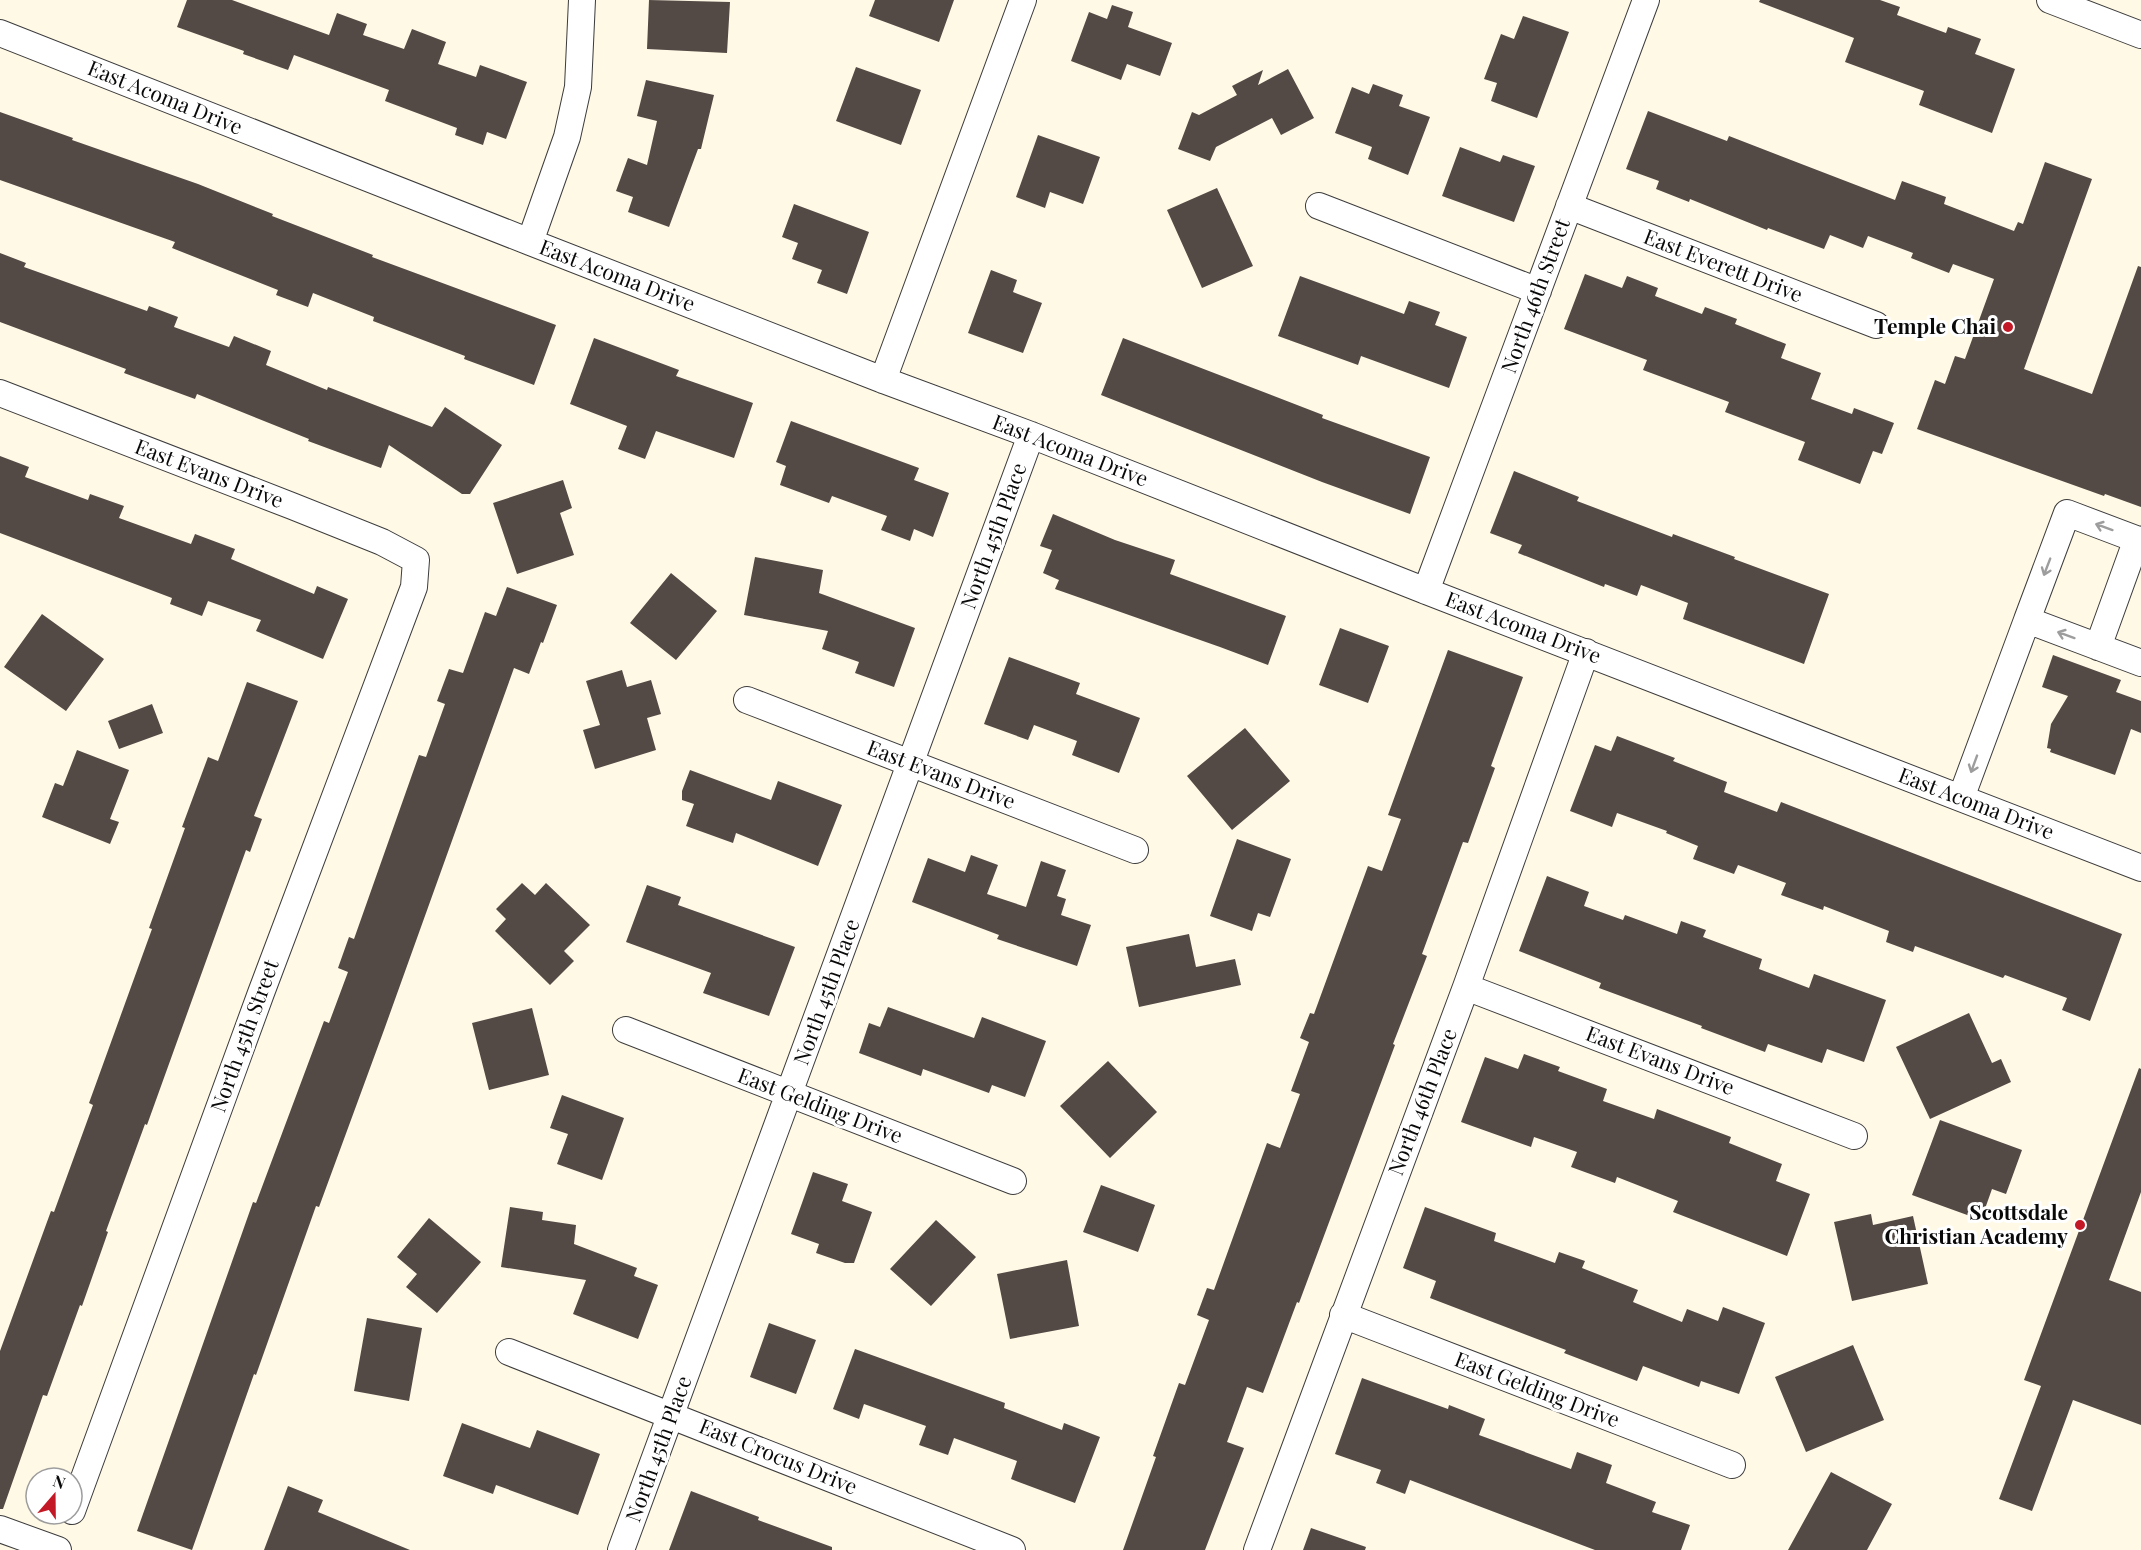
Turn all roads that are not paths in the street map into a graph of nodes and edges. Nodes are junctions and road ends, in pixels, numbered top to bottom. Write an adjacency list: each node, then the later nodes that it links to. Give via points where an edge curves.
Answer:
1 (582, 0): 9 (street, via 576,97 567,136)
2 (1023, 0): 12 (street)
3 (1646, 0): 8 (street, North 46th Street)
4 (2050, 0): 6 (street)
5 (0, 33): 9 (street, East Acoma Drive)
6 (2141, 35)
7 (1319, 206): 10 (street)
8 (1569, 206): 10 (street, North 46th Street); 11 (street, East Everett Drive)
9 (530, 242): 12 (street, East Acoma Drive)
10 (1538, 291): 17 (street, North 46th Street)
11 (1876, 325)
12 (883, 380): 14 (street, East Acoma Drive)
13 (0, 393): 16 (street, East Evans Drive, via 382,542)
14 (1031, 435): 17 (street, East Acoma Drive); 23 (street, North 45th Place)
15 (2139, 540): 18 (street, one-way to 18, via 2067,513); 19 (street)
16 (416, 560): 36 (street, North 45th Street, via 414,587)
17 (1426, 591): 20 (street, East Acoma Drive)
18 (2027, 620): 19 (street, one-way to 18); 24 (street, one-way to 24)
19 (2097, 647): 21 (street)
20 (1586, 652): 24 (street, East Acoma Drive); 27 (street, North 46th Place)
21 (2141, 663)
22 (747, 700): 23 (street, East Evans Drive)
23 (910, 763): 25 (street, East Evans Drive); 29 (street, North 45th Place)
24 (1961, 798): 26 (street, East Acoma Drive)
25 (1135, 850)
26 (2141, 868)
27 (1466, 987): 30 (street, East Evans Drive); 32 (street, North 46th Place)
28 (626, 1030): 29 (street, East Gelding Drive)
29 (790, 1094): 31 (street, East Gelding Drive); 34 (street, North 45th Place)
30 (1854, 1136)
31 (1013, 1181)
32 (1343, 1315): 35 (street, East Gelding Drive); 42 (street, North 46th Place)
33 (509, 1352): 34 (street, East Crocus Drive)
34 (672, 1415): 40 (street, North 45th Place); 41 (street, East Crocus Drive)
35 (1732, 1465)
36 (84, 1476)
37 (66, 1526): 39 (street, North 45th Street)
38 (0, 1529): 39 (street)
39 (58, 1550)
40 (621, 1550)
41 (1012, 1550)
42 (1257, 1550)

